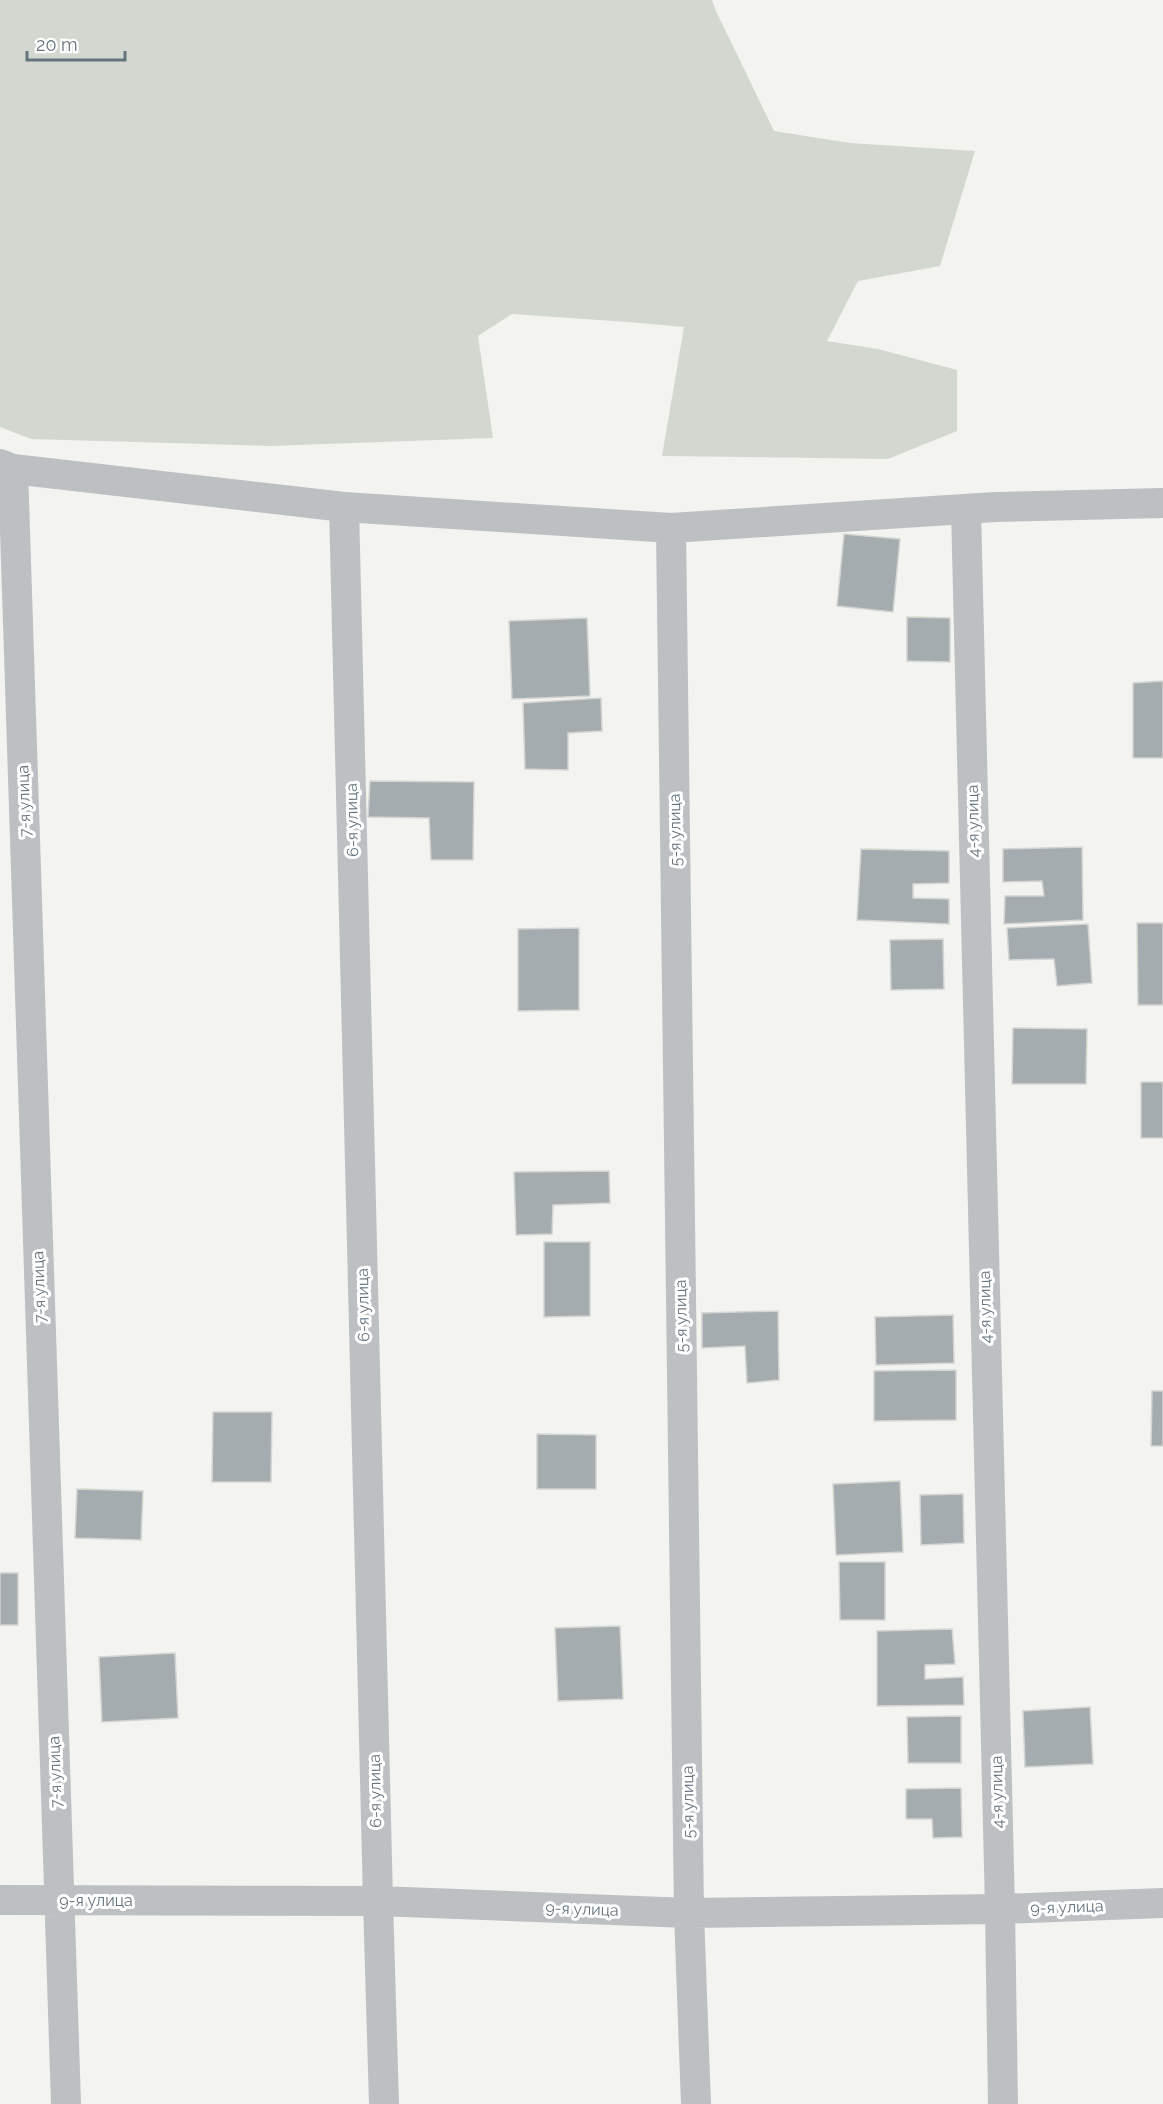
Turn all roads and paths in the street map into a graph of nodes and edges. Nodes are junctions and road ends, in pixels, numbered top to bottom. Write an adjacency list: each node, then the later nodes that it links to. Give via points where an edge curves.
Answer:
1 (7, 467): 3 (street); 6 (street, 7-я улица)
2 (1163, 503): 4 (street)
3 (344, 507): 5 (street); 8 (street, 6-я улица)
4 (966, 509): 5 (street); 10 (street, 4-я улица)
5 (671, 528): 11 (street, 5-я улица)
6 (59, 1899): 7 (street, 9-я улица); 8 (street, 9-я улица); 12 (street, 7-я улица)
7 (0, 1900)
8 (378, 1901): 11 (street, 9-я улица); 13 (street, 6-я улица)
9 (1163, 1903): 10 (street, 9-я улица)
10 (1000, 1909): 11 (street, 9-я улица); 15 (street, 4-я улица)
11 (689, 1913): 14 (street, 5-я улица)
12 (66, 2104)
13 (384, 2104)
14 (696, 2104)
15 (1003, 2104)

